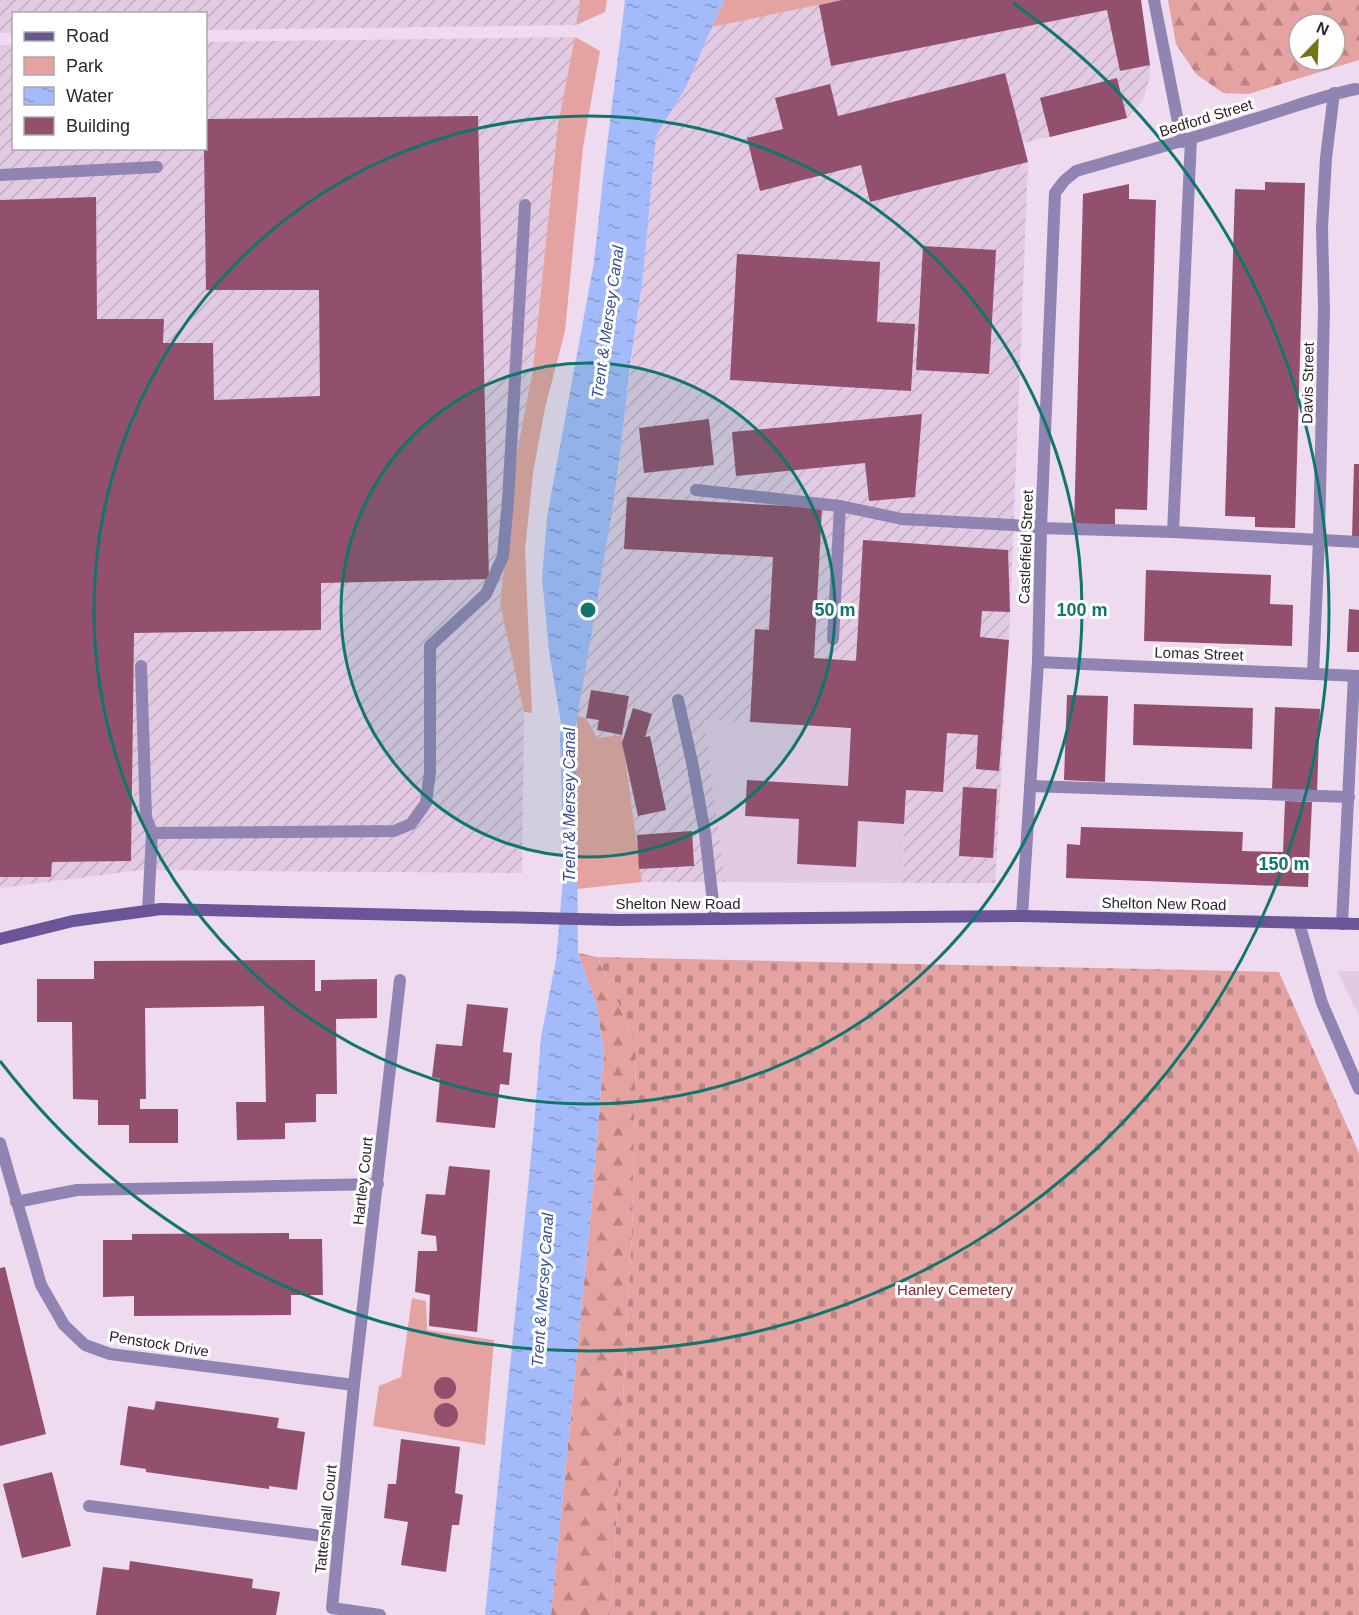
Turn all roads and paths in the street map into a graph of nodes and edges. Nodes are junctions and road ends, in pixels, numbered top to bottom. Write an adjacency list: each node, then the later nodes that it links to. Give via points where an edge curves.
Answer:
1 (1154, 0): 4 (street)
2 (1358, 88): 3 (street, Bedford Street)
3 (1334, 93): 4 (street, Bedford Street); 13 (street, Davis Street, via 1322,228)
4 (1186, 140): 7 (street, Bedford Street, via 1076,171); 12 (street)
5 (157, 166): 6 (street)
6 (0, 175)
7 (1064, 181): 11 (street, Castlefield Street, via 1055,193)
8 (525, 205): 23 (street, via 502,556 486,594 430,646 430,771 426,803 411,824 394,831)
9 (696, 490): 10 (street)
10 (840, 506): 11 (street, via 902,519); 15 (street)
11 (1041, 528): 12 (street); 16 (street, Castlefield Street)
12 (1173, 532): 13 (street)
13 (1319, 539): 14 (street); 18 (street, Davis Street)
14 (1359, 542)
15 (833, 639)
16 (1038, 662): 18 (street, Lomas Street); 21 (street, Castlefield Street)
17 (141, 666): 23 (street, via 146,817)
18 (1313, 674): 19 (street, Lomas Street)
19 (1357, 676): 22 (street)
20 (678, 700): 26 (street, via 705,834)
21 (1030, 786): 22 (street); 25 (street, Castlefield Street)
22 (1349, 797): 28 (street)
23 (152, 833): 24 (street)
24 (148, 911): 26 (main road, Shelton New Road); 30 (main road, Shelton New Road, via 74,921)
25 (1022, 916): 26 (main road, Shelton New Road); 27 (main road, Shelton New Road)
26 (715, 919)
27 (1299, 923): 28 (main road, Shelton New Road); 32 (street, via 1322,1004)
28 (1342, 924): 29 (main road, Shelton New Road)
29 (1359, 924)
30 (0, 939)
31 (400, 980): 34 (street, Hartley Court)
32 (1359, 1089)
33 (0, 1143): 36 (street, Penstock Drive)
34 (378, 1184): 36 (street, via 77,1190); 37 (street, Hartley Court)
35 (0, 1195): 36 (street)
36 (14, 1196): 37 (street, Penstock Drive, via 41,1285 64,1325 85,1345 110,1354)
37 (354, 1385): 39 (street, Tattershall Court)
38 (89, 1506): 39 (street)
39 (338, 1538): 40 (street, Tattershall Court, via 332,1608)
40 (380, 1615)

